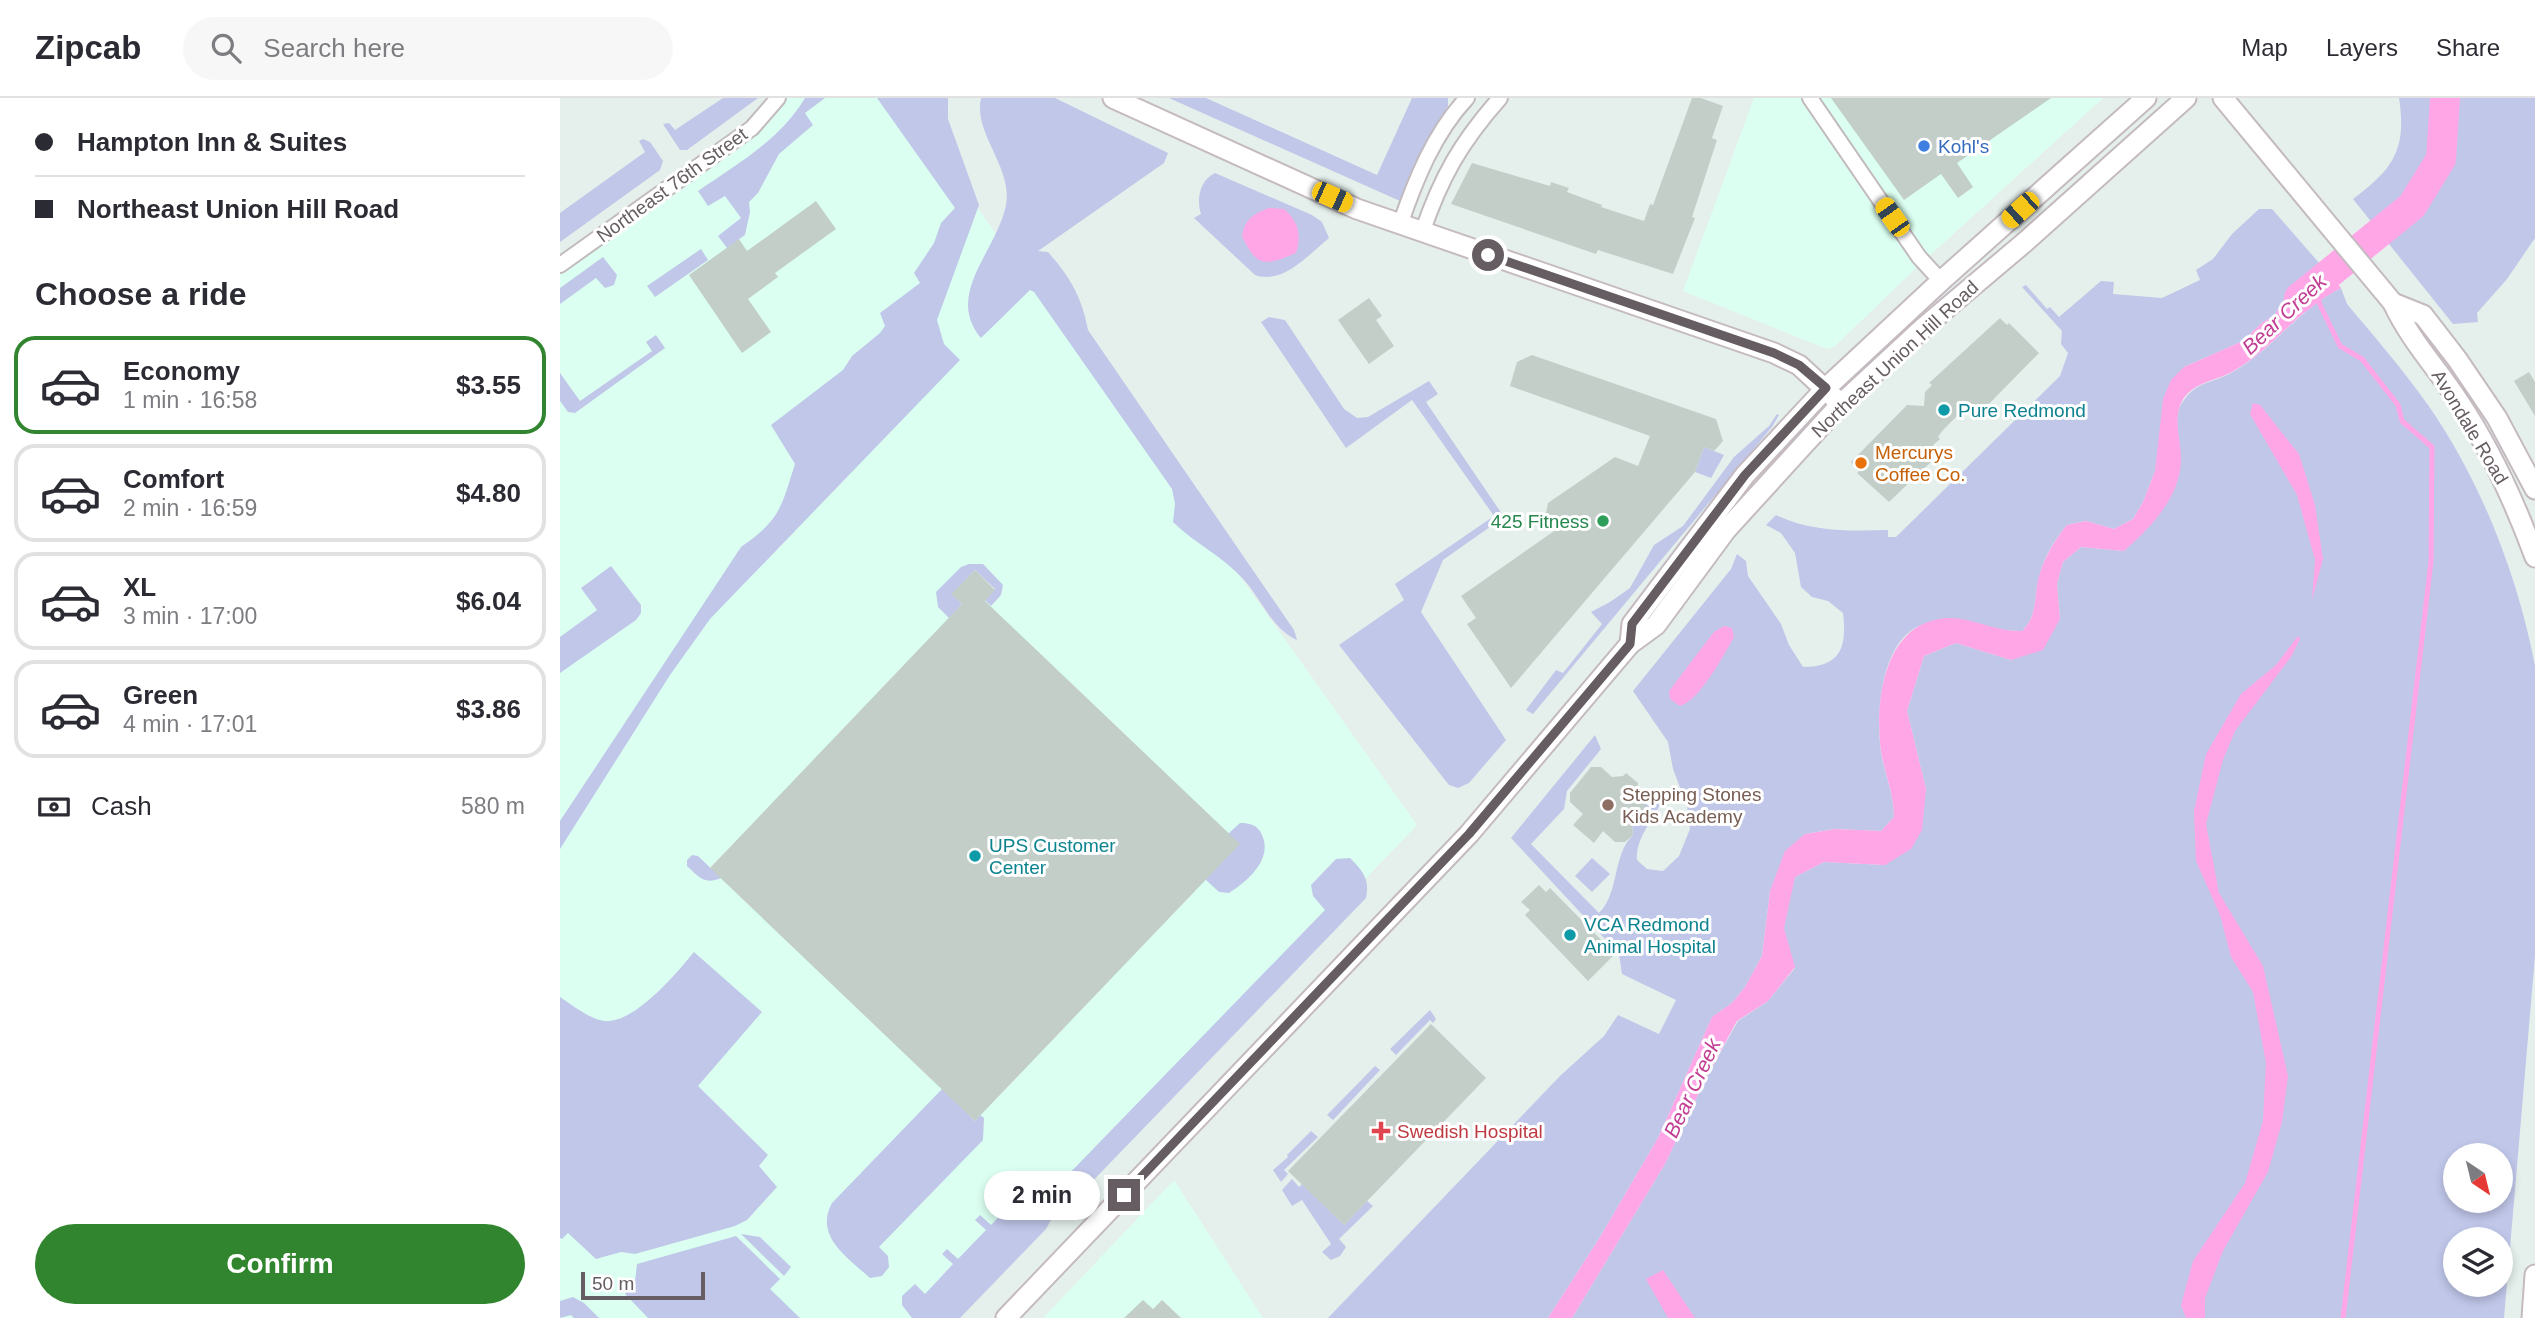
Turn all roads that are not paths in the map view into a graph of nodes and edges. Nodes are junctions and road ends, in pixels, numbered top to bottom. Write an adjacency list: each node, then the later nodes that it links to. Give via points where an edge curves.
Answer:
1 (778, 98): 11 (street, Northeast 76th Street, via 752,128)
2 (1113, 98): 9 (main road)
3 (1466, 98): 9 (street, via 1417,176)
4 (1500, 98): 10 (street, via 1455,157 1439,185)
5 (1810, 98): 12 (street, via 1919,257)
6 (2146, 98): 12 (main road, Northeast Union Hill Road)
7 (2186, 98): 15 (main road, Northeast Union Hill Road)
8 (2223, 98): 13 (main road, Avondale Road)
9 (1400, 225): 10 (main road)
10 (1422, 233): 14 (main road, via 1774,353 1799,365)
11 (560, 265)
12 (1941, 281): 14 (main road, Northeast Union Hill Road)
13 (2393, 303): 16 (main road, Avondale Road, via 2423,315 2457,359 2497,418); 17 (main road, Avondale Road, via 2405,330 2483,440)
14 (1826, 388): 15 (main road); 18 (main road, Northeast Union Hill Road, via 1712,517 1632,624)
15 (1841, 404): 18 (main road, Northeast Union Hill Road, via 1726,530 1656,625)
16 (2535, 489)
17 (2535, 558)
18 (1630, 644): 20 (main road, Northeast Union Hill Road, via 1469,834)
19 (2535, 1275): 21 (main road)
20 (1006, 1318)
21 (2532, 1318)

